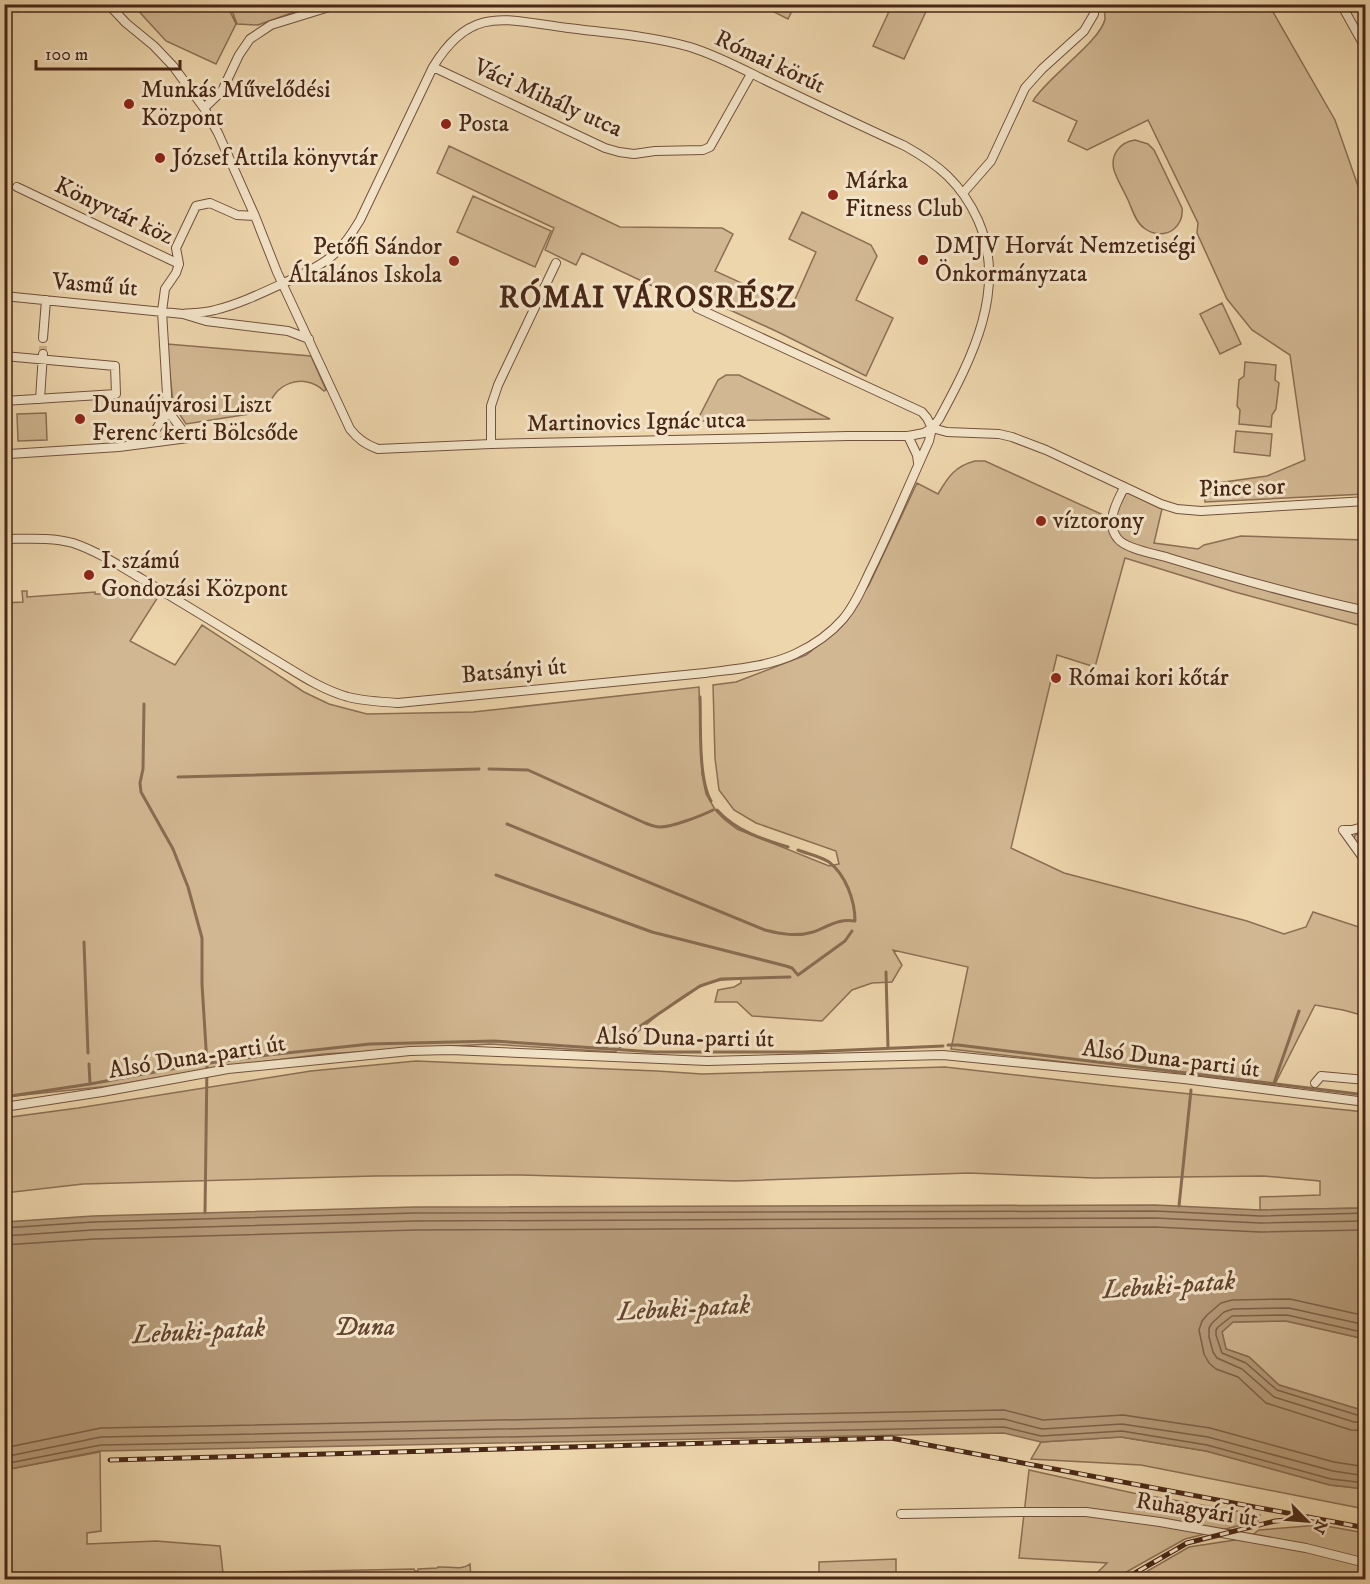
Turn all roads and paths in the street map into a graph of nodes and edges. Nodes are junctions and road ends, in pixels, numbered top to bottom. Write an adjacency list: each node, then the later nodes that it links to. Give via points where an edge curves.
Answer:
1 (108, 4): 8 (street, via 173,66)
2 (339, 4): 8 (street, via 271,25 250,39 222,91)
3 (1095, 4): 10 (street, via 1084,30 1024,88 991,161)
4 (1341, 4): 5 (street)
5 (1365, 49)
6 (433, 67): 7 (street, Római körút, via 448,44 467,28 502,21 687,46); 7 (street, Váci Mihály utca, via 605,148 634,154 710,147); 14 (street, Római körút, via 352,234 322,264)
7 (752, 74): 10 (street, Római körút, via 920,154)
8 (204, 108): 11 (street)
9 (17, 188): 13 (street, Könyvtár köz)
10 (963, 193): 27 (street, Római körút, via 983,232 990,270 988,299 975,346)
11 (255, 216): 13 (street, via 237,215 210,203 196,206 176,248); 14 (street)
12 (556, 262): 30 (street, via 498,385 491,406)
13 (179, 264): 18 (street, Könyvtár köz, via 165,289)
14 (282, 284): 19 (street, Vasmű út, via 214,311); 21 (street)
15 (4, 296): 16 (street, Vasmű út)
16 (46, 300): 18 (street, Vasmű út); 20 (street)
17 (697, 308): 27 (street, via 922,412)
18 (162, 311): 19 (street, Vasmű út); 26 (street, Könyvtár köz)
19 (183, 314): 21 (street, Vasmű út, via 206,321 288,331)
20 (43, 338)
21 (309, 339): 30 (street, Martinovics Ignác utca, via 350,429 366,444 378,449)
22 (4, 356): 23 (street)
23 (43, 356): 24 (street); 24 (street, via 115,366 116,394)
24 (40, 399): 25 (street)
25 (4, 402)
26 (168, 411): 29 (street); 29 (street, via 188,438)
27 (932, 428): 28 (street, Martinovics Ignác utca); 32 (street, Batsányi út); 33 (street, Martinovics Ignác utca, via 1012,437)
28 (908, 436): 30 (street, Martinovics Ignác utca); 32 (street)
29 (147, 443): 31 (street)
30 (491, 444)
31 (9, 454)
32 (918, 465): 35 (street, Batsányi út, via 843,619 822,638 793,655 756,666 705,673 398,703 347,697 324,688 82,547 55,540)
33 (1125, 488): 34 (street, Pince sor, via 1169,507 1201,511); 36 (street, via 1114,508 1112,525 1119,542)
34 (1365, 501)
35 (4, 539)
36 (1365, 611)
37 (1365, 826): 38 (street, via 1343,830)
38 (1365, 862)
39 (1365, 1080): 40 (street, via 1321,1076)
40 (1315, 1083)
41 (1365, 1102): 42 (street, Alsó Duna-parti út, via 943,1055 707,1061 450,1050 207,1072)
42 (4, 1107)
43 (901, 1514): 44 (street, Ruhagyári út, via 1086,1512 1306,1548)
44 (1365, 1563)

